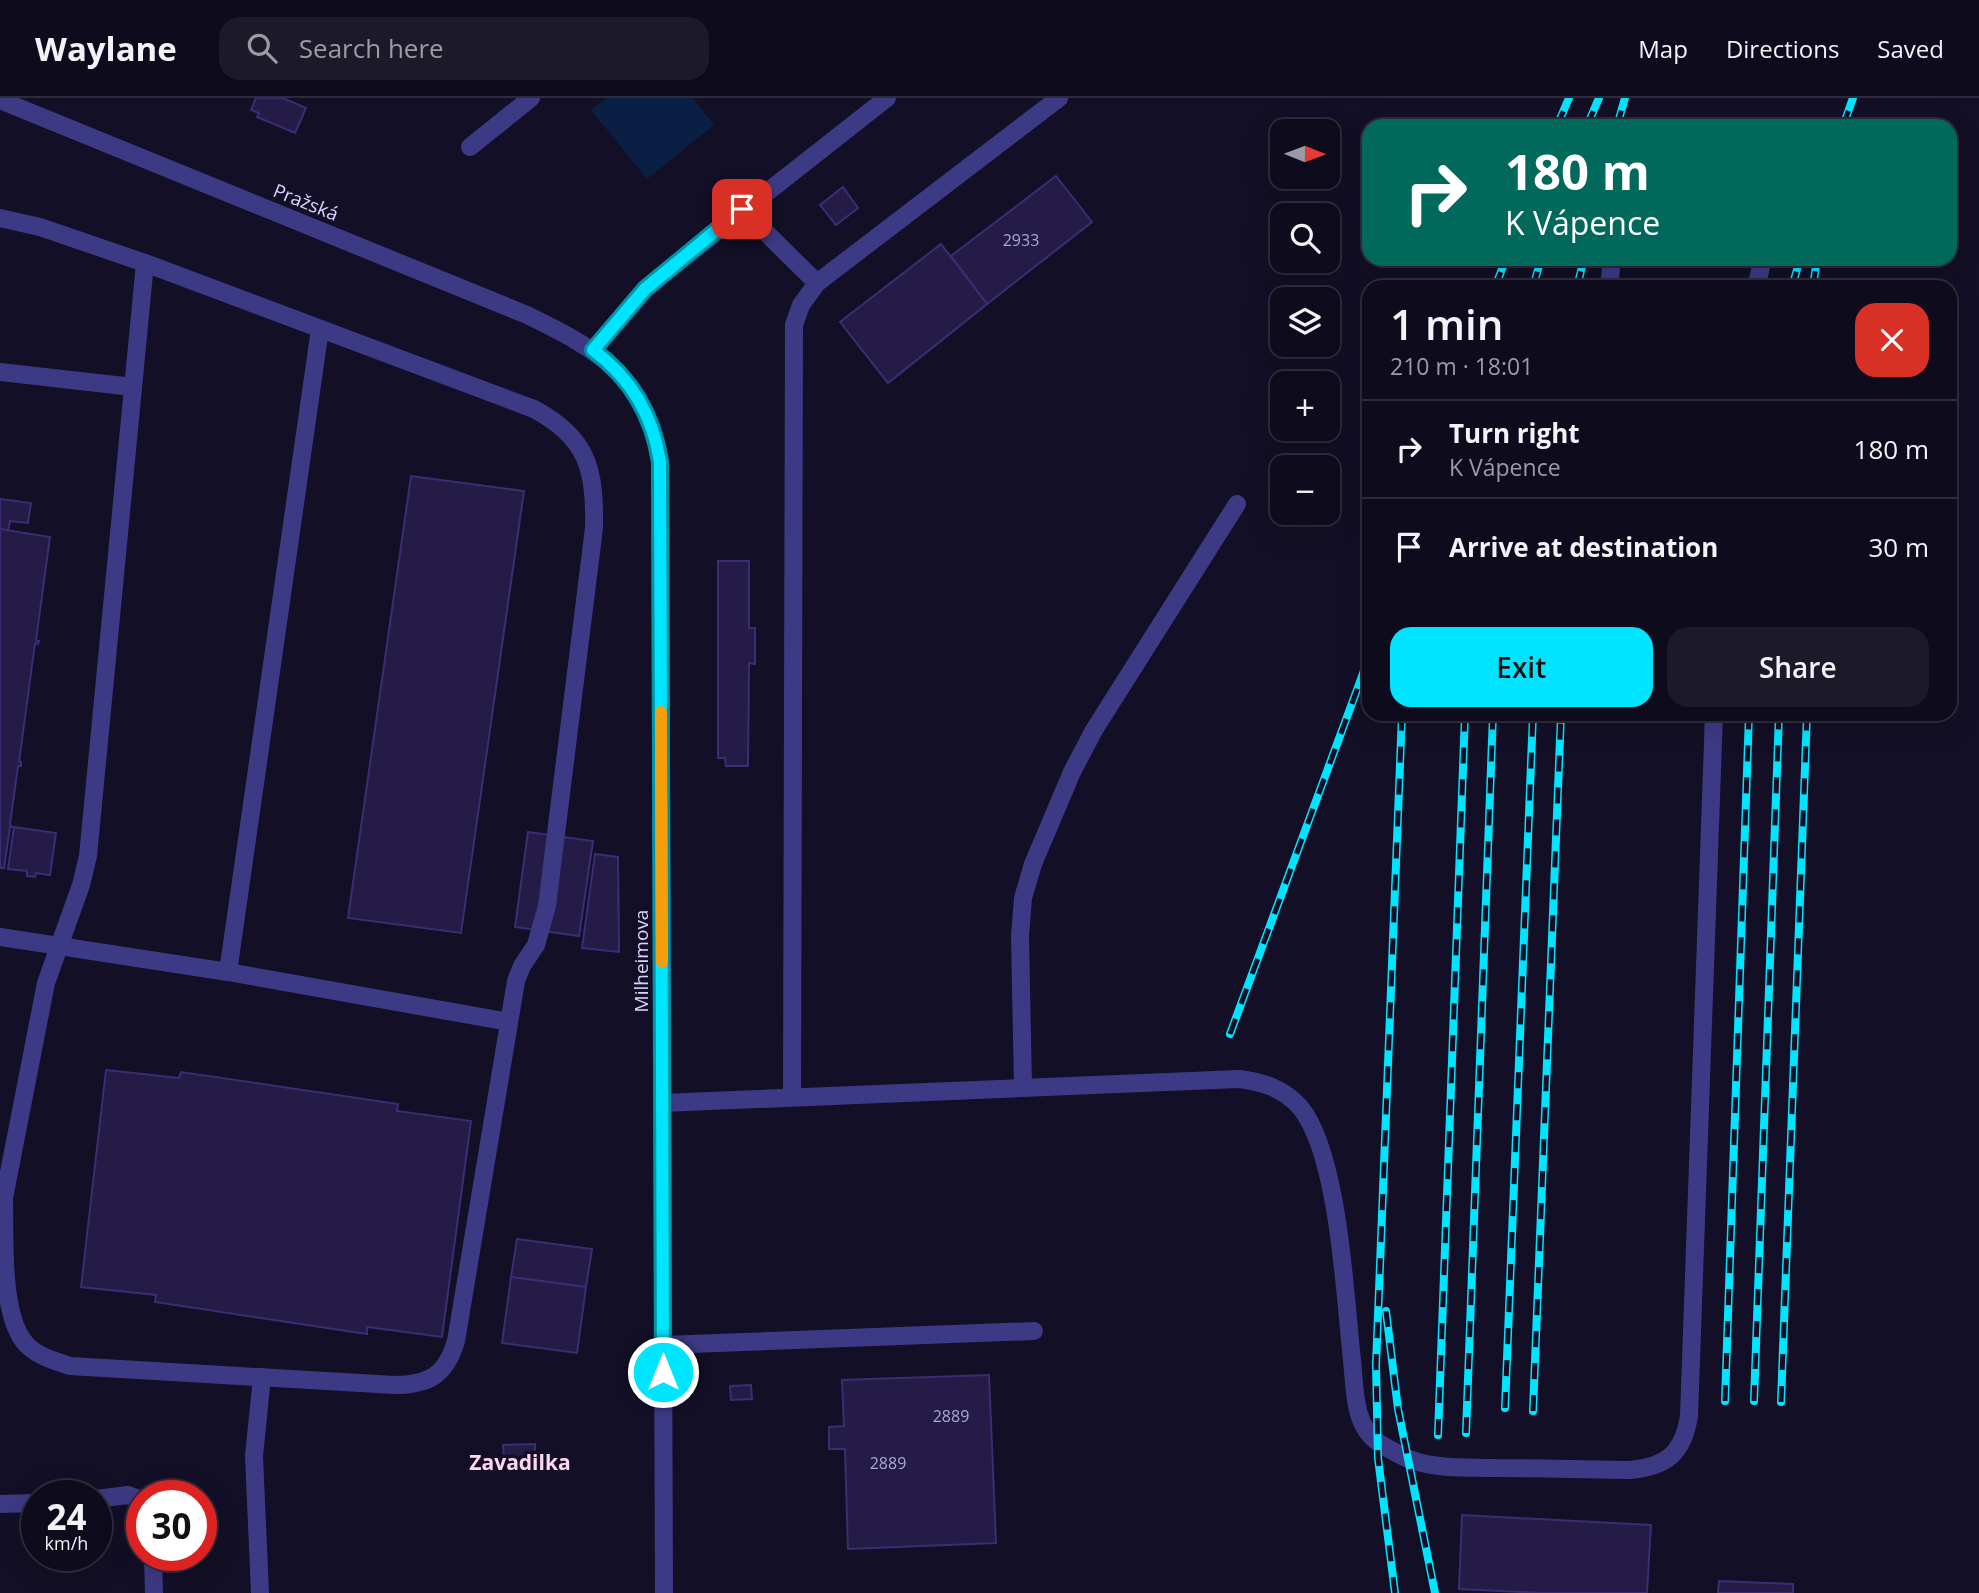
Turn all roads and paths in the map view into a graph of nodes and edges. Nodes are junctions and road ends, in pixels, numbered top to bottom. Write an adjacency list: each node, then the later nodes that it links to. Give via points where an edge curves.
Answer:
1 (531, 98): 5 (street)
2 (887, 98): 6 (street)
3 (1059, 98): 9 (street)
4 (0, 100): 11 (street, Pražská, via 515,310)
5 (470, 147)
6 (742, 209): 9 (street); 11 (street, via 645,289)
7 (0, 218): 8 (street)
8 (145, 263): 10 (street); 13 (street)
9 (817, 283): 21 (street, via 801,305 793,346)
10 (320, 329): 18 (street); 19 (street, via 534,409 574,438 593,479 594,528 547,906 536,945 516,981)
11 (593, 350): 22 (street, Milheimova, via 635,393 656,436 660,462)
12 (0, 372): 13 (street)
13 (133, 387): 17 (street, via 88,856)
14 (1237, 504): 20 (street, via 1094,730 1033,864 1023,898 1020,936)
15 (1714, 721): 20 (street, via 1689,1416 1681,1445 1658,1465 1629,1470 1444,1467 1408,1458 1377,1441 1360,1420 1356,1399 1325,1161 1315,1132 1283,1091 1239,1079)
16 (0, 937): 17 (street)
17 (60, 945): 18 (street); 23 (street, via 46,983)
18 (228, 972): 19 (street)
19 (509, 1022): 26 (street, via 456,1341 446,1365 431,1378 407,1385)
20 (1023, 1087): 21 (street)
21 (792, 1097): 22 (street)
22 (663, 1103): 25 (street, Milheimova)
23 (2, 1198): 26 (street, via 9,1312 26,1344 43,1357 70,1366)
24 (1034, 1331): 25 (street)
25 (663, 1345): 32 (street, Milheimova)
26 (262, 1377): 31 (street, via 254,1456)
27 (21, 1503): 28 (street)
28 (0, 1504)
29 (153, 1571): 30 (street)
30 (154, 1593)
31 (260, 1593)
32 (664, 1593)

